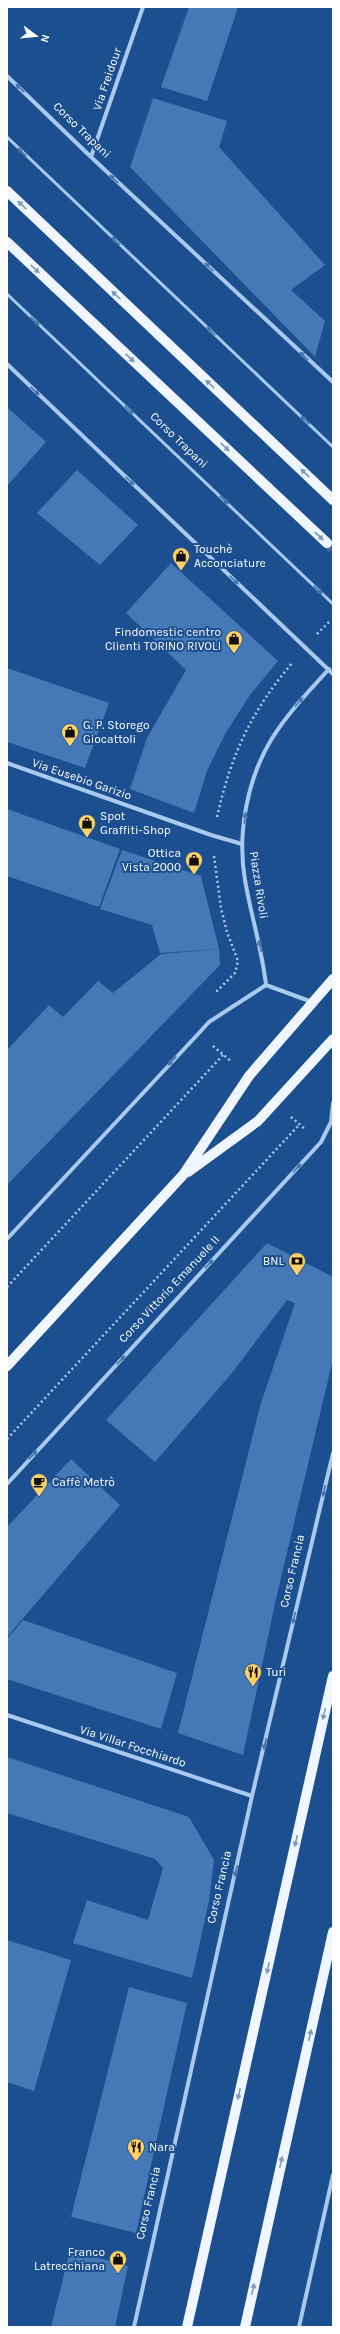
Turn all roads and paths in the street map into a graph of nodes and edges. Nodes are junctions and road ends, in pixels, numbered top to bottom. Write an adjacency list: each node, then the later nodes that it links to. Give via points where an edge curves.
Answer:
1 (143, 7): 4 (street, Via Freidour)
2 (7, 76): 4 (street, Corso Trapani, one-way to 2)
3 (7, 137): 10 (lane, one-way to 3)
4 (90, 158): 9 (street, Corso Trapani, one-way to 4)
5 (7, 191): 11 (main road, one-way to 5)
6 (7, 242): 12 (main road, one-way to 12)
7 (7, 294): 13 (lane, Corso Trapani, one-way to 13)
8 (7, 364): 14 (street, one-way to 14)
9 (333, 382)
10 (333, 447)
11 (333, 500)
12 (327, 543)
13 (333, 604)
14 (305, 647): 15 (street); 18 (path, via 257,709 238,745 225,782)
15 (329, 669): 16 (street); 19 (street, Piazza Rivoli, one-way to 15, via 247,802 258,764 285,718)
16 (333, 674)
17 (7, 763): 19 (street, Via Eusebio Garizio)
18 (217, 820)
19 (242, 844): 22 (street, Piazza Rivoli, one-way to 19, via 263,955 245,879)
20 (214, 858): 23 (path, via 221,908 238,961 235,973)
21 (333, 979): 24 (main road)
22 (266, 985): 24 (street); 30 (street, one-way to 30, via 209,1022)
23 (214, 994)
24 (312, 1002): 29 (main road, via 249,1076)
25 (333, 1039): 29 (main road, via 258,1121)
26 (223, 1055): 31 (path)
27 (333, 1103): 35 (street, Corso Vittorio Emanuele II, one-way to 27, via 321,1142 331,1122)
28 (299, 1125): 33 (path)
29 (183, 1175): 32 (main road)
30 (7, 1239)
31 (7, 1287)
32 (7, 1366)
33 (7, 1439)
34 (333, 1453): 38 (street, Corso Francia, one-way to 38)
35 (7, 1484)
36 (333, 1676): 42 (main road, one-way to 42)
37 (7, 1715): 38 (street, Via Villar Focchiardo)
38 (252, 1796): 41 (street, Corso Francia, one-way to 41)
39 (333, 1932): 43 (main road, one-way to 39)
40 (333, 2178): 44 (street)
41 (134, 2327)
42 (187, 2327)
43 (245, 2327)
44 (299, 2327)

